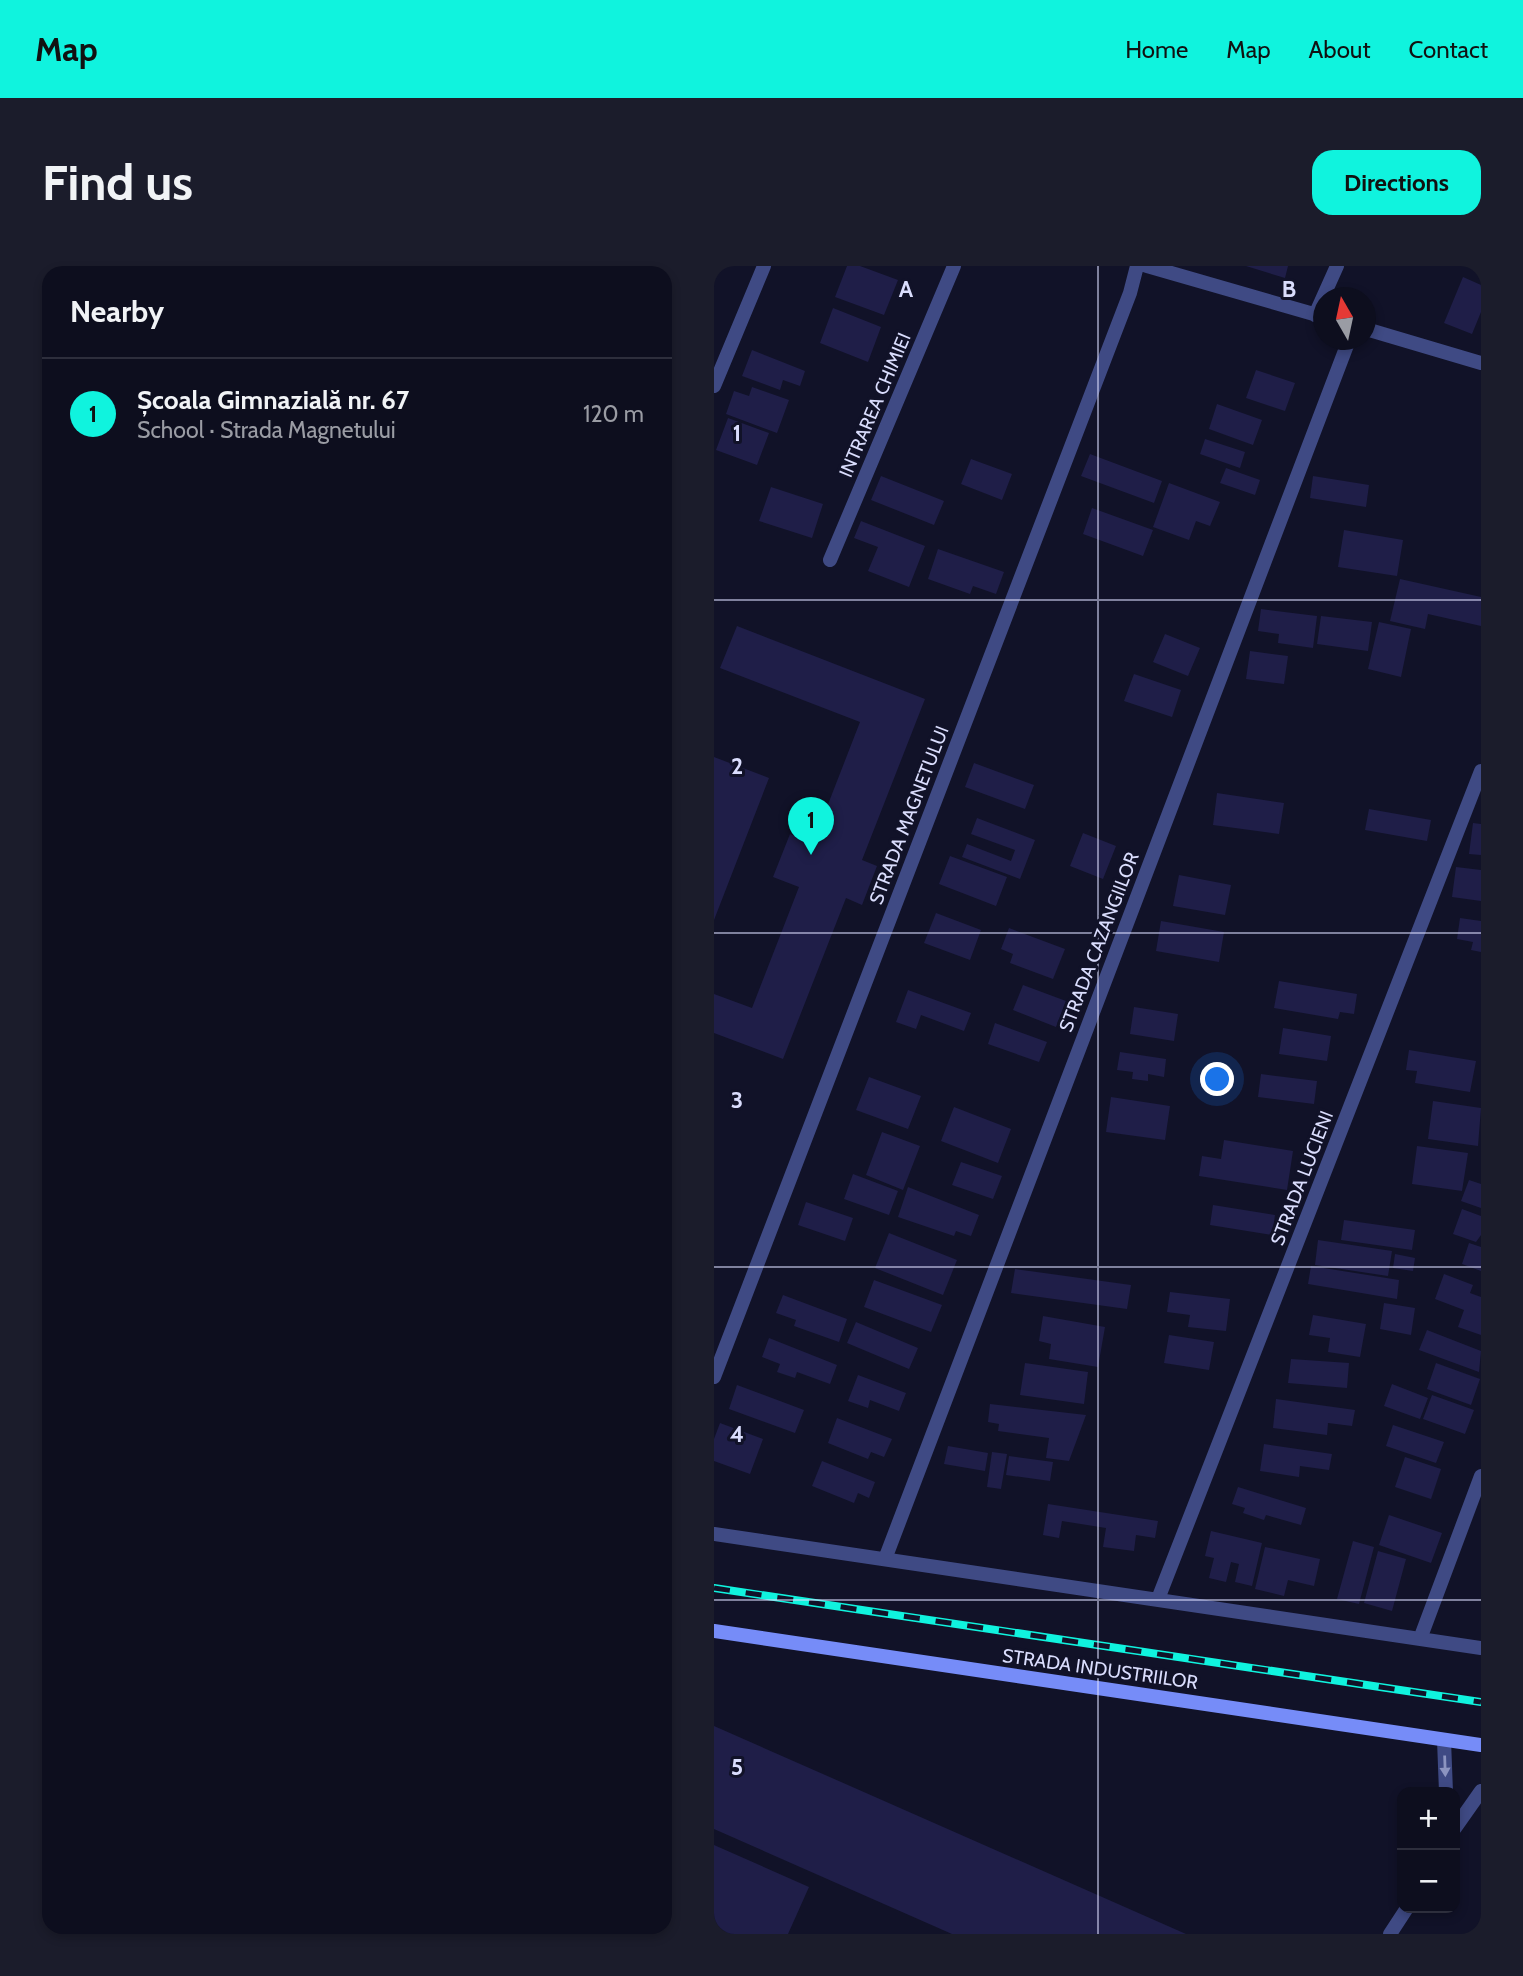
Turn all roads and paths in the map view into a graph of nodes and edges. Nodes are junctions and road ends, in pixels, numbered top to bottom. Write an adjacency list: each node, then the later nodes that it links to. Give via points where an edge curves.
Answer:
1 (764, 266): 11 (street)
2 (954, 266): 12 (street, INTRAREA CHIMIEI)
3 (1137, 266): 14 (street, STRADA MAGNETULUI)
4 (1147, 266): 7 (street)
5 (1337, 266): 6 (street)
6 (1329, 287)
7 (1313, 314)
8 (1376, 332): 10 (street)
9 (1345, 350): 17 (street, STRADA CAZANGIILOR)
10 (1481, 363)
11 (714, 386)
12 (830, 560)
13 (1481, 771): 18 (street, STRADA LUCIENI)
14 (714, 1377)
15 (1481, 1476): 20 (street)
16 (714, 1534): 17 (street)
17 (885, 1559): 18 (street)
18 (1158, 1599): 20 (street)
19 (714, 1632): 22 (main road, STRADA INDUSTRIILOR)
20 (1420, 1639): 21 (street)
21 (1481, 1648)
22 (1444, 1740): 23 (main road, STRADA INDUSTRIILOR); 24 (street, one-way to 24)
23 (1481, 1745)
24 (1446, 1787)
25 (1481, 1791): 26 (street)
26 (1460, 1821)
27 (1404, 1913): 28 (street)
28 (1390, 1934)

